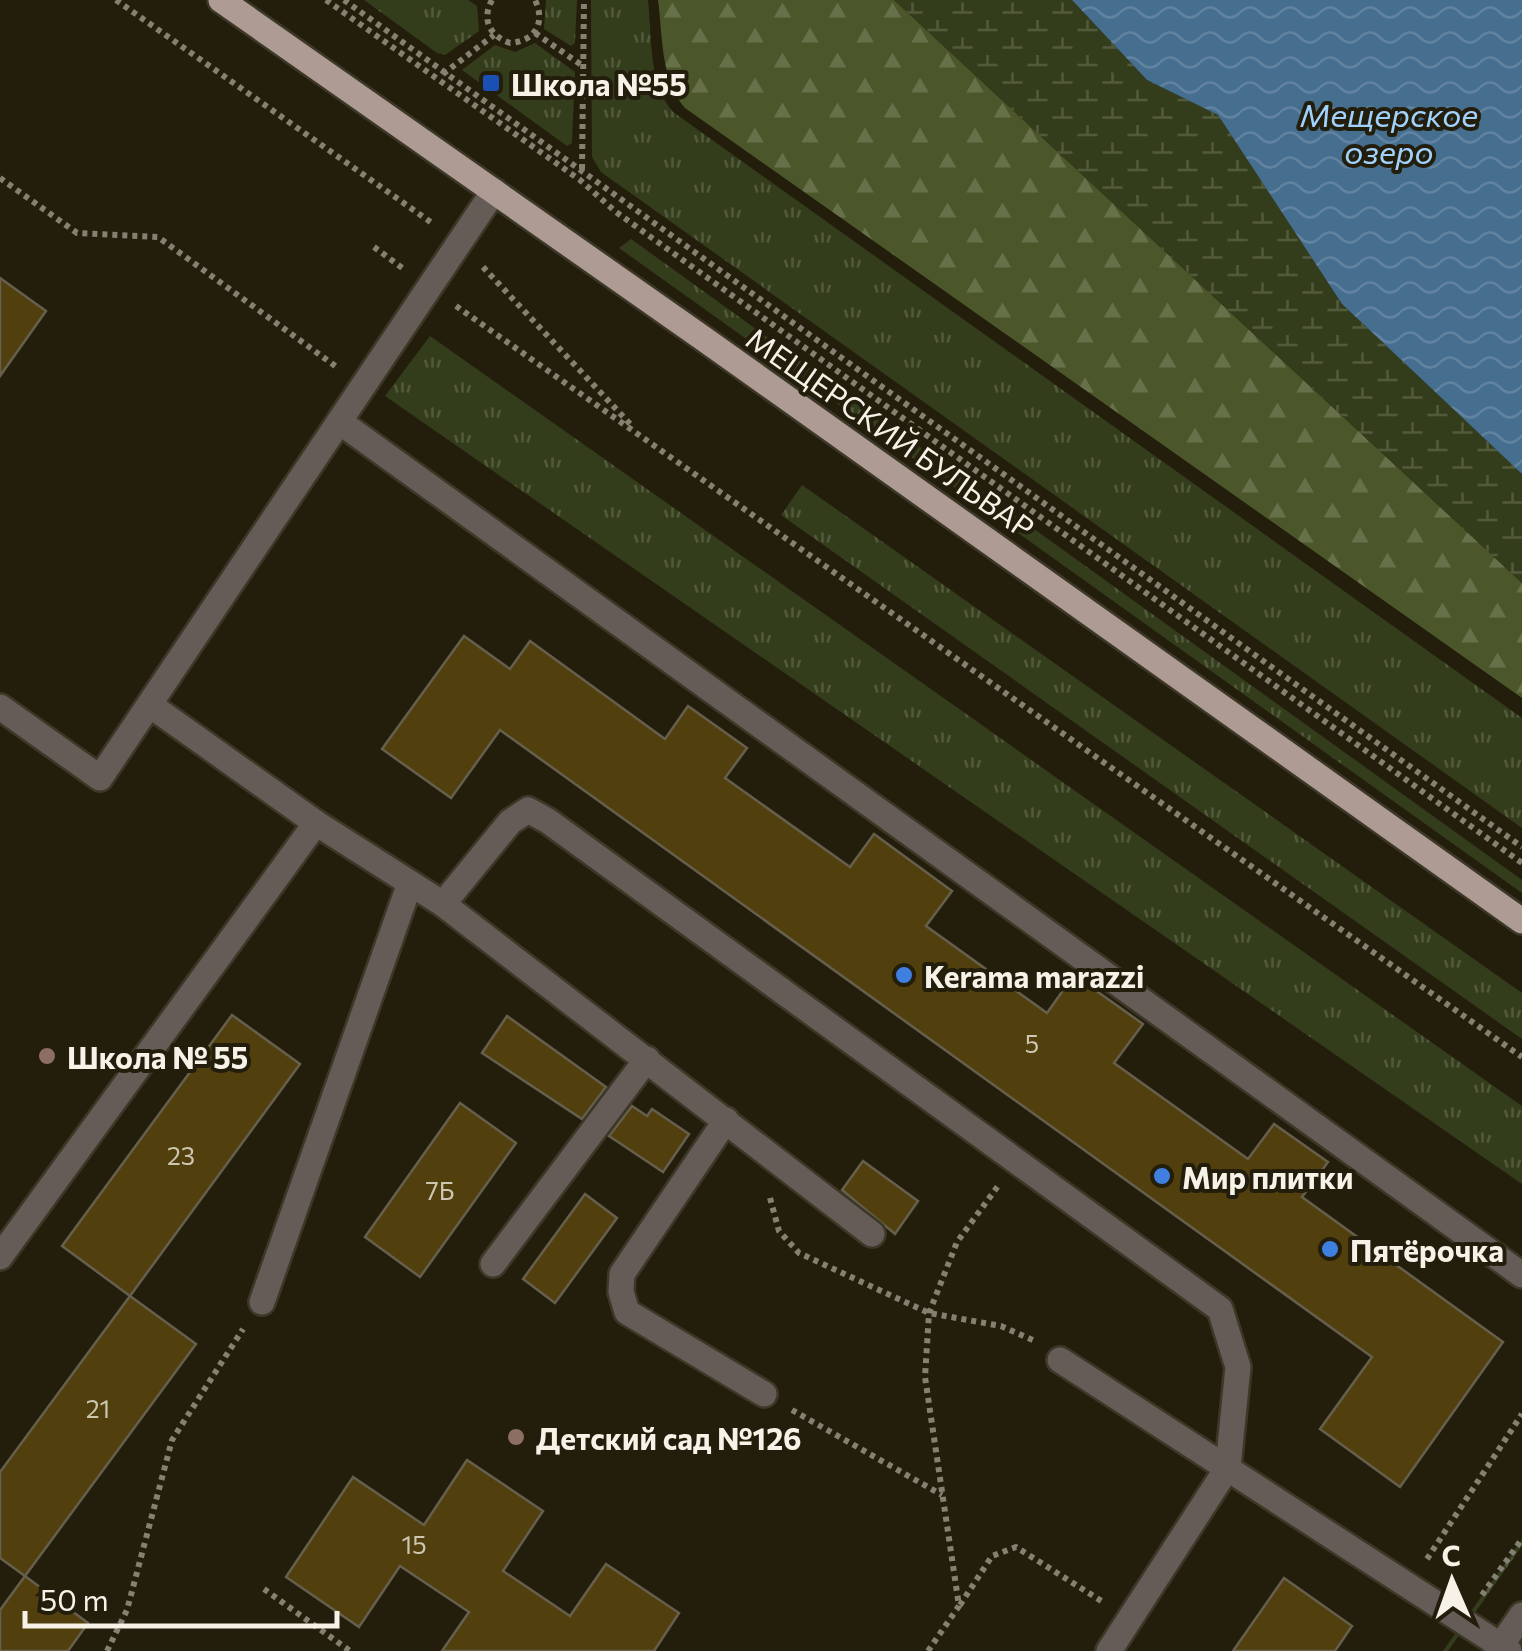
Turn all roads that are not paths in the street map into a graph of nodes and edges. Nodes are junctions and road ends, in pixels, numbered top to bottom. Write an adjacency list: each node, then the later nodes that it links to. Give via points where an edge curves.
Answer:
1 (220, 0): 2 (main road, МЕЩЕРСКИЙ БУЛЬВАР)
2 (494, 192): 3 (street); 9 (main road, МЕЩЕРСКИЙ БУЛЬВАР)
3 (340, 422): 4 (street); 15 (street)
4 (150, 705): 5 (street, via 100,778); 6 (street)
5 (0, 707)
6 (316, 823): 7 (street); 13 (street)
7 (410, 883): 8 (street); 16 (street)
8 (443, 904): 10 (street); 19 (street, via 510,822 528,810 548,821 1220,1309 1238,1367)
9 (1522, 920)
10 (647, 1059): 11 (street); 14 (street)
11 (726, 1120): 12 (street); 18 (street, via 622,1274 621,1292 627,1312)
12 (872, 1234)
13 (0, 1257)
14 (493, 1264)
15 (1522, 1275)
16 (262, 1302)
17 (1060, 1360): 19 (street)
18 (764, 1394)
19 (1228, 1467): 21 (street); 22 (street)
20 (1522, 1615): 21 (street)
21 (1502, 1649)
22 (1109, 1651)

